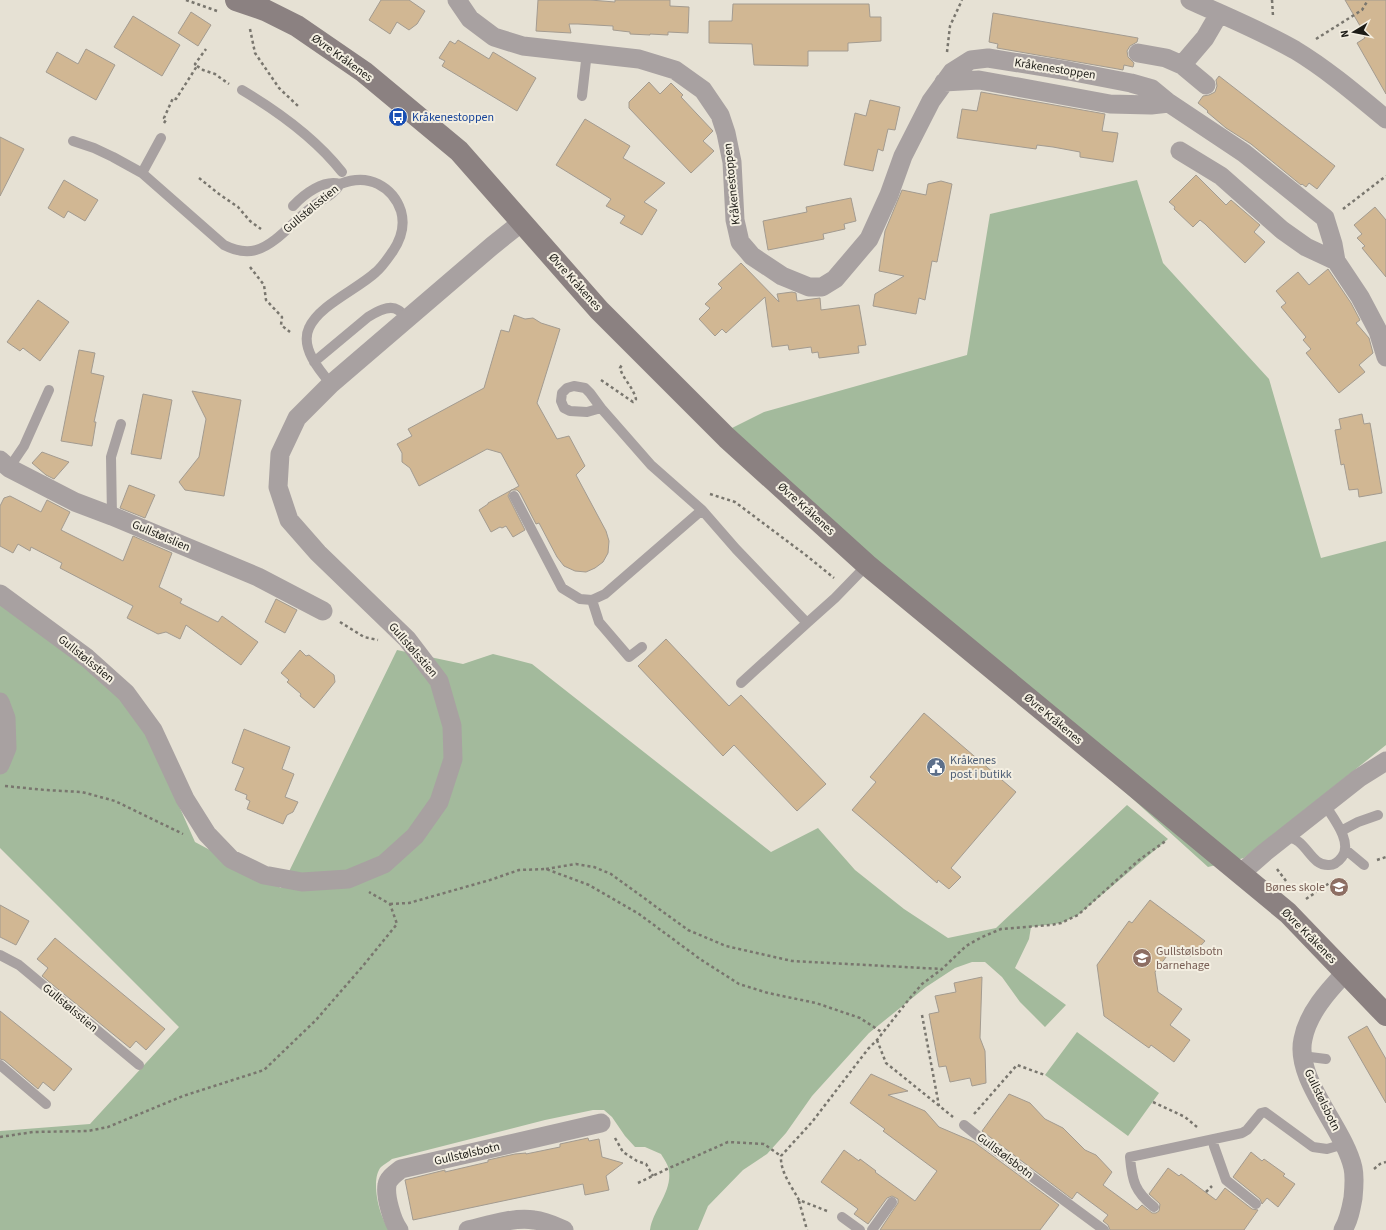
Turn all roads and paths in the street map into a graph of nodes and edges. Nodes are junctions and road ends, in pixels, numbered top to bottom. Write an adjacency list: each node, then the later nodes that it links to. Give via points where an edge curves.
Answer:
1 (236, 0): 6 (main road, Øvre Kråkenes)
2 (457, 0): 11 (street, Kråkenestoppen, via 470,19 494,37 523,46)
3 (962, 0): 15 (path, via 950,26 947,47)
4 (1190, 0): 7 (street)
5 (1368, 0): 10 (path, via 1362,10)
6 (267, 5): 33 (main road, Øvre Kråkenes, via 364,72 458,151)
7 (1219, 14): 10 (street, via 1255,29); 13 (street, via 1205,38)
8 (250, 25): 20 (path, via 255,53 279,88)
9 (206, 49): 14 (path, via 195,64)
10 (1296, 51): 22 (street, via 1344,84)
11 (587, 52): 15 (street, Kråkenestoppen, via 639,59 675,70 702,90 732,132 735,220 740,242 752,256 782,276 809,287 822,287 835,279 870,239 903,156 931,101); 18 (lane)
12 (1138, 53): 13 (street, via 1166,58)
13 (1182, 65): 16 (street)
14 (197, 66): 17 (path); 21 (path, via 176,100 173,98)
15 (948, 77): 19 (street, Kråkenestoppen, via 979,80 1110,104); 19 (street, Kråkenestoppen, via 971,60 988,58 1131,83 1152,89)
16 (1206, 85)
17 (242, 90): 26 (lane, via 260,100 320,146)
18 (582, 96)
19 (1169, 103): 32 (street, Kråkenestoppen, via 1244,153)
20 (299, 107)
21 (165, 116)
22 (1386, 119)
23 (161, 138): 27 (lane)
24 (73, 141): 27 (lane, via 94,148)
25 (1180, 151): 36 (street, via 1221,176 1306,248)
26 (342, 172)
27 (142, 173): 35 (lane, via 224,245 234,250)
28 (1386, 176): 32 (path, via 1337,214)
29 (200, 178): 34 (path, via 238,207 252,224)
30 (340, 184): 31 (lane, via 334,182 310,190); 34 (lane, Gullstølsstien, via 337,190 311,207); 41 (lane, Gullstølsstien, via 365,180 388,190 398,202 403,231 381,268 313,320 308,329 307,341)
31 (293, 206)
32 (1325, 218): 36 (street)
33 (522, 222): 37 (street, Gullstølsstien); 52 (main road, Øvre Kråkenes, via 599,310 727,438)
34 (275, 238): 35 (lane, Gullstølsstien, via 257,250)
35 (246, 251): 38 (path, via 249,266 264,285 266,300 282,317)
36 (1336, 261): 39 (street, via 1360,297 1378,331)
37 (407, 320): 41 (lane, via 398,310 384,309 376,312); 43 (street, Gullstølsstien)
38 (282, 326)
39 (1386, 357)
40 (624, 361): 42 (path, via 620,368 635,392 636,399 633,402)
41 (314, 362): 43 (lane, Gullstølsstien)
42 (597, 378)
43 (331, 384): 76 (street, Gullstølsstien, via 297,418 280,454 278,487 289,520 318,553 407,639 440,681 452,726 453,746 453,759 439,802 415,836 384,864)
44 (49, 390): 47 (lane, via 24,446)
45 (601, 408): 48 (lane, via 651,465)
46 (121, 424): 51 (lane, via 110,457)
47 (4, 464): 51 (street, Gullstølslien, via 75,502)
48 (683, 494): 50 (lane); 53 (path, via 703,492 734,502)
49 (514, 496): 55 (lane, via 562,588 580,599)
50 (702, 510): 55 (lane, via 605,594); 57 (lane, via 736,550)
51 (112, 516): 56 (street, Gullstølslien, via 258,577)
52 (867, 565): 53 (lane); 75 (main road, Øvre Kråkenes)
53 (845, 587): 57 (lane)
54 (0, 594): 68 (street, Gullstølsstien, via 87,658 126,693 152,730 185,799)
55 (592, 600): 59 (lane, via 599,622 629,657)
56 (323, 611): 58 (path, via 364,637)
57 (806, 623): 60 (lane)
58 (384, 641)
59 (642, 647)
60 (741, 683)
61 (0, 702): 63 (street, via 6,718 7,748)
62 (1386, 761): 65 (street, via 1359,778)
63 (0, 765)
64 (0, 785): 68 (path, via 82,792 115,801 185,835)
65 (1325, 805): 67 (lane); 69 (street)
66 (1378, 815): 67 (lane)
67 (1341, 831): 71 (lane, via 1346,842)
68 (207, 834): 76 (street, Gullstølsstien, via 231,859 264,875 302,882)
69 (1285, 837): 71 (lane, via 1293,837 1323,865 1331,865 1338,861); 72 (street)
70 (1168, 839): 80 (path, via 1139,860 1078,915 1051,925 1001,929 966,946)
71 (1346, 850): 73 (lane)
72 (1264, 853): 75 (street); 77 (path)
73 (1364, 865)
74 (546, 870): 78 (path, via 518,870 409,903); 80 (path, via 576,864 594,867 611,874 688,930 726,946 792,961); 84 (path, via 589,885 639,914 739,984 816,1003 860,1018)
75 (1240, 874): 81 (main road, Øvre Kråkenes, via 1288,913)
76 (348, 879): 78 (path)
77 (1288, 883)
78 (390, 904): 96 (path, via 397,924 316,1020 264,1070 182,1096 108,1128 33,1132)
79 (0, 955): 89 (lane, Gullstølsstien, via 19,965)
80 (942, 969): 84 (path, via 922,984)
81 (1345, 973): 83 (main road, Øvre Kråkenes); 86 (street, Gullstølsbotn, via 1320,1003 1310,1020 1303,1039)
82 (922, 1015): 93 (path)
83 (1386, 1015)
84 (883, 1033): 85 (path)
85 (877, 1040): 93 (path, via 886,1063); 100 (path, via 812,1122)
86 (1302, 1056): 87 (lane); 99 (street, Gullstølsbotn, via 1308,1077)
87 (1326, 1059)
88 (0, 1065): 92 (lane)
89 (138, 1065)
90 (1045, 1075): 95 (path, via 1017,1065)
91 (1153, 1102): 97 (path, via 1186,1117)
92 (46, 1104)
93 (939, 1106): 95 (path)
94 (601, 1123): 108 (street, Gullstølsbotn, via 401,1168 392,1175 387,1185 388,1203)
95 (964, 1125): 114 (lane, Gullstølsbotn)
96 (0, 1137)
97 (1213, 1140): 99 (lane, Gullstølsbotn, via 1242,1133 1265,1112 1313,1147 1327,1149); 105 (lane, via 1226,1180); 106 (lane, Gullstølsbotn, via 1130,1157 1135,1188)
98 (618, 1143): 101 (path, via 623,1152 646,1164)
99 (1344, 1144): 115 (street, Gullstølsbotn, via 1352,1168 1354,1188 1351,1208)
100 (781, 1156): 101 (path, via 764,1144 728,1142); 103 (path, via 783,1172)
101 (653, 1176): 102 (path)
102 (638, 1183)
103 (799, 1200): 107 (path); 111 (path)
104 (892, 1202): 113 (lane)
105 (1256, 1204)
106 (1154, 1207)
107 (842, 1217): 112 (lane)
108 (399, 1230)
109 (468, 1230): 110 (street, via 502,1222 534,1220)
110 (564, 1230)
111 (807, 1230)
112 (860, 1230)
113 (872, 1230)
114 (1104, 1230)
115 (1343, 1230)

